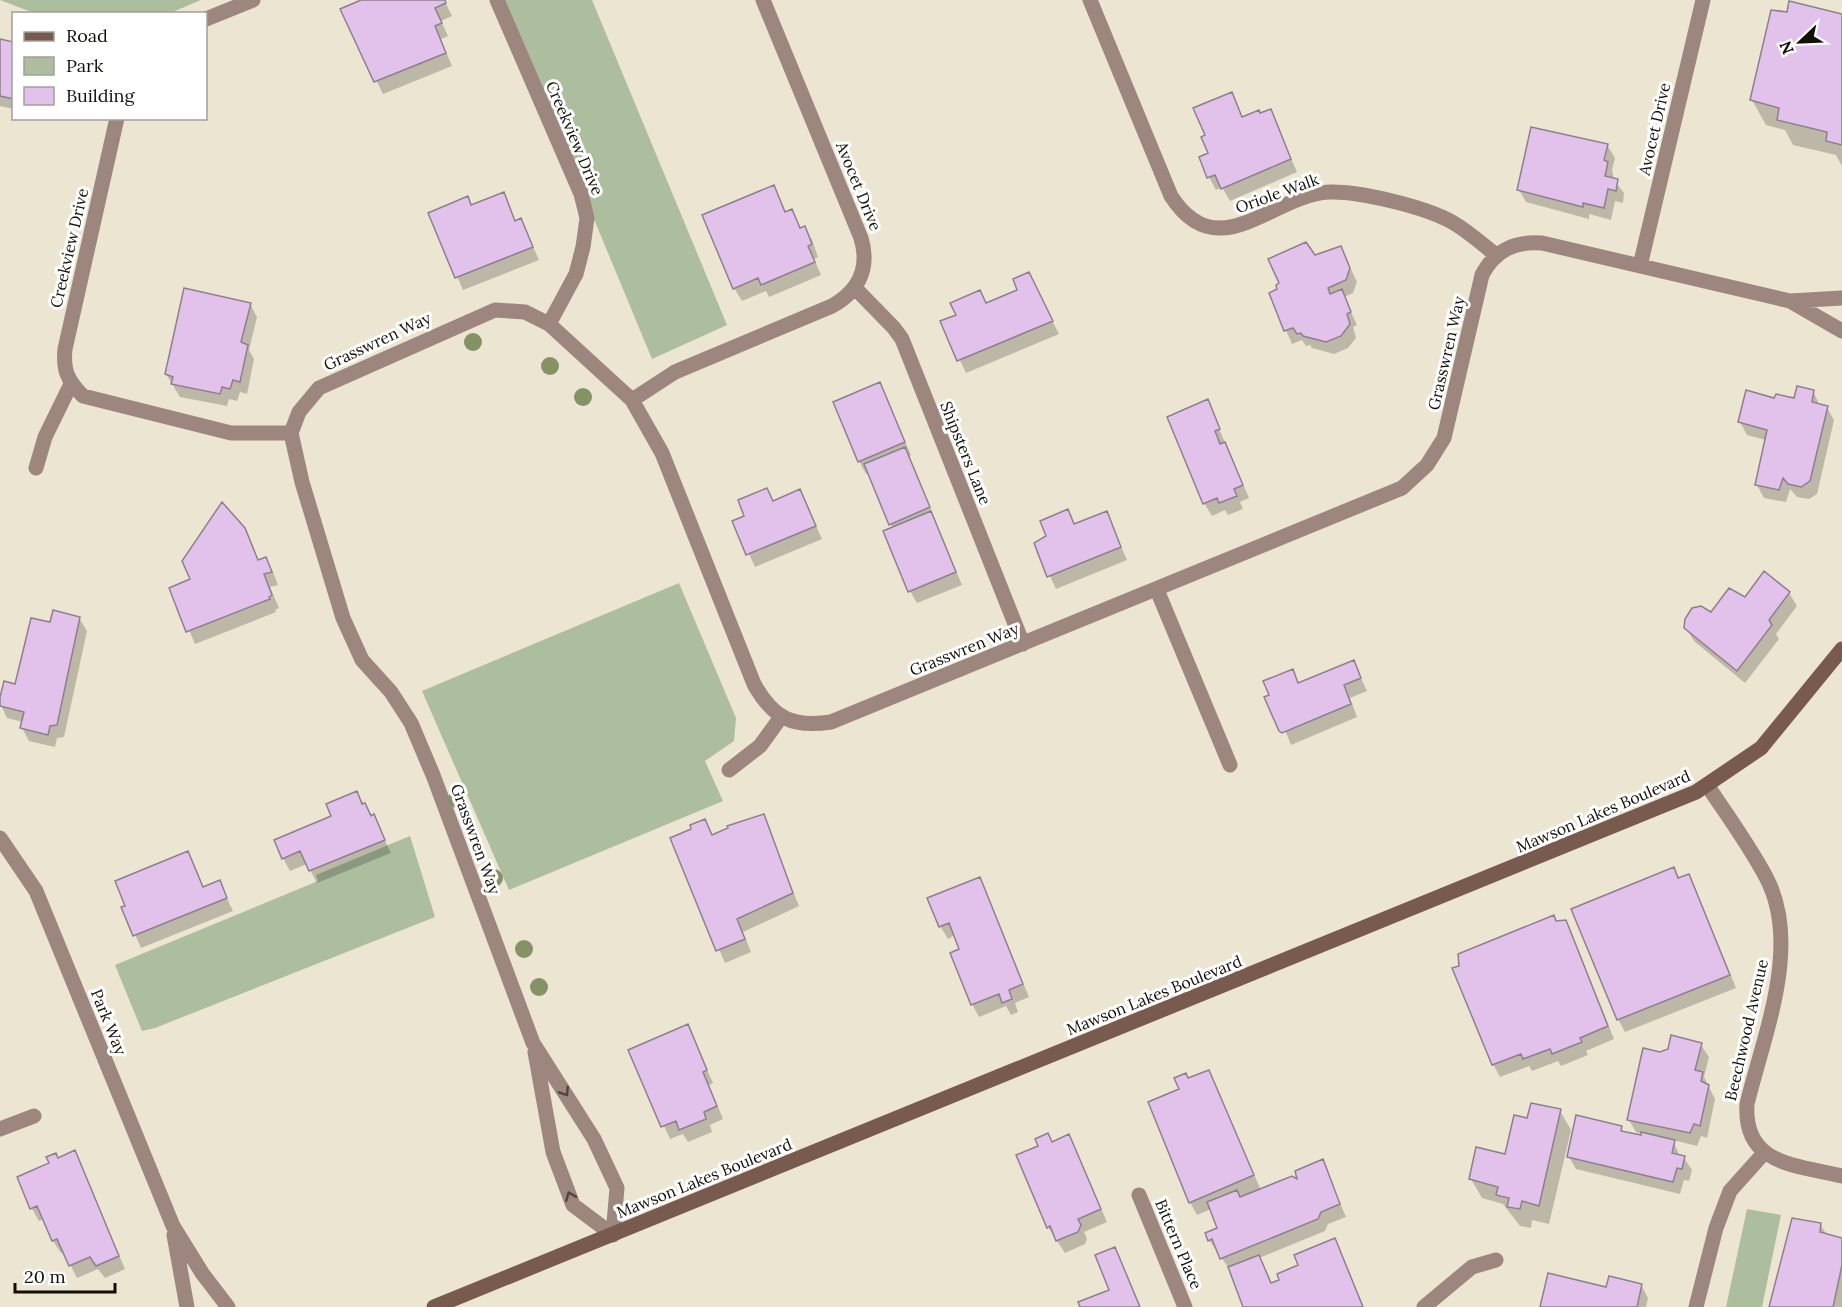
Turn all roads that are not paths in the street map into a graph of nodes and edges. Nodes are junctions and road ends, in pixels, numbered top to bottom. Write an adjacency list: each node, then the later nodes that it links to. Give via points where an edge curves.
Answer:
1 (253, 0): 6 (street)
2 (497, 0): 13 (street, Creekview Drive, via 581,194 587,218 576,274)
3 (763, 0): 10 (street, Avocet Drive, via 861,238 865,266)
4 (1090, 0): 8 (street, Oriole Walk, via 1171,196 1198,223 1239,226 1307,197 1349,192 1437,215 1468,232)
5 (1703, 0): 9 (street, Avocet Drive)
6 (207, 19)
7 (117, 120): 15 (street, Creekview Drive, via 65,349 64,368)
8 (1496, 255): 9 (street, via 1511,245 1542,243); 19 (street, Grasswren Way, via 1482,275 1444,438 1416,477 1388,495)
9 (1640, 266): 12 (street)
10 (855, 288): 16 (street, via 832,306 675,372); 20 (street, Shipsters Lane, via 902,339)
11 (1842, 298): 12 (street)
12 (1790, 301): 14 (street)
13 (549, 324): 16 (street, Grasswren Way); 17 (street, Grasswren Way, via 525,312 508,309 477,316 319,388 299,412)
14 (1842, 331)
15 (71, 384): 17 (street, via 83,396 231,433); 18 (street, via 45,437)
16 (632, 400): 22 (street, Grasswren Way, via 662,453 754,684 764,702)
17 (291, 434): 27 (street, Grasswren Way, via 352,642 411,723)
18 (36, 468)
19 (1157, 590): 20 (street, Grasswren Way); 23 (street)
20 (1023, 645): 22 (street, Grasswren Way, via 831,722 800,724)
21 (1842, 649): 25 (street, Mawson Lakes Boulevard, via 1761,748)
22 (781, 717): 24 (street, via 760,746)
23 (1230, 765)
24 (729, 770)
25 (1707, 785): 30 (street, Beechwood Avenue, via 1766,877 1780,924 1781,969 1747,1104 1749,1133); 34 (street, Mawson Lakes Boulevard, via 1602,833)
26 (0, 838): 33 (street, Park Way, via 36,891)
27 (533, 1043): 34 (street, Grasswren Way, one-way to 34, via 594,1139 617,1188); 34 (street, Grasswren Way, one-way to 27, via 573,1205 553,1152)
28 (34, 1116): 29 (street)
29 (0, 1129)
30 (1764, 1153): 31 (street, via 1776,1160); 41 (street, via 1730,1191 1716,1228)
31 (1842, 1176)
32 (1139, 1196): 39 (street, Bittern Place)
33 (172, 1226): 36 (street, Park Way); 37 (street, Park Way)
34 (613, 1235): 38 (street, Mawson Lakes Boulevard)
35 (1496, 1260): 40 (street, via 1472,1267)
36 (187, 1307)
37 (228, 1307)
38 (434, 1307)
39 (1185, 1307)
40 (1424, 1307)
41 (1696, 1307)

